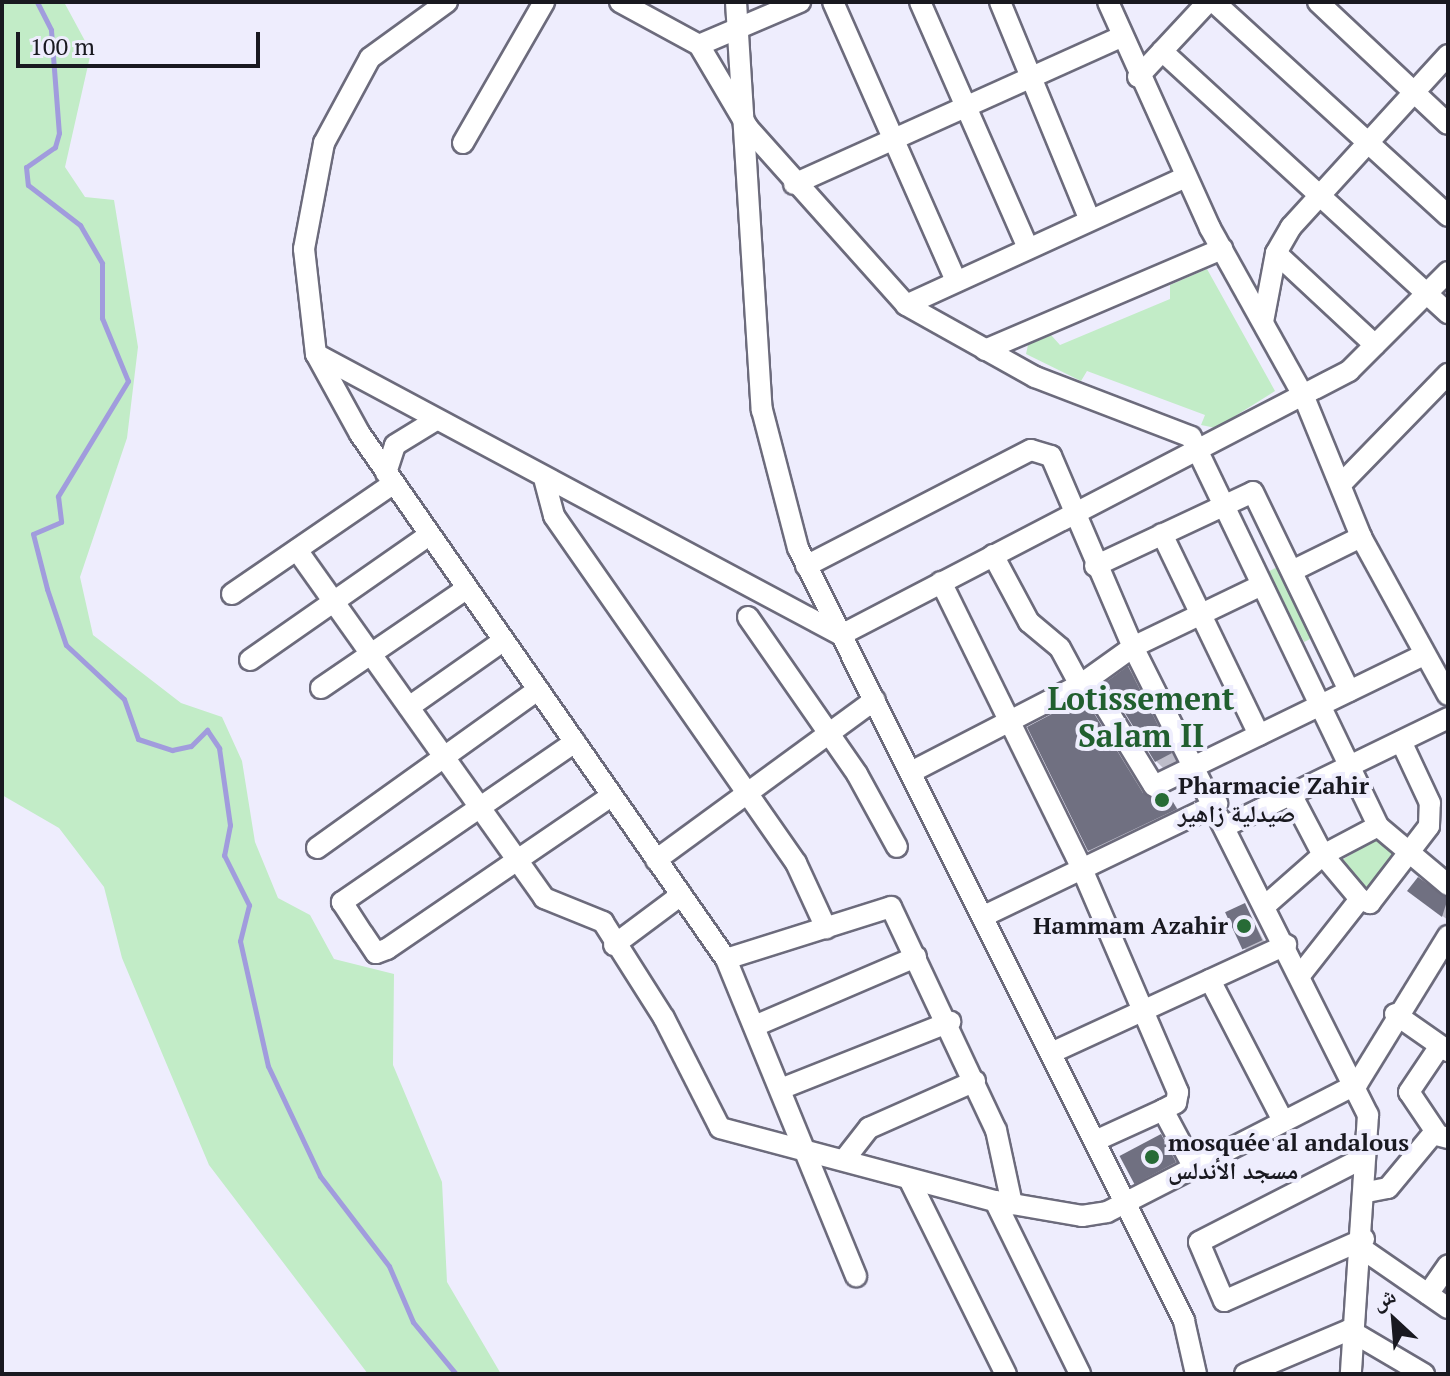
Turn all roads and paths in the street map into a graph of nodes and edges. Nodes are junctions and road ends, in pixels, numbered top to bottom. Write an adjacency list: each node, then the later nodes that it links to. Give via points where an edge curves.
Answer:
1 (447, 2): 43 (street, via 370,58 324,143 304,249)
2 (544, 2): 26 (street)
3 (620, 2): 12 (street)
4 (736, 2): 13 (street)
5 (800, 2): 13 (street)
6 (833, 2): 24 (street)
7 (920, 2): 21 (street)
8 (1000, 2): 19 (street)
9 (1108, 2): 14 (street)
10 (1211, 2): 16 (street); 25 (street)
11 (1318, 2): 20 (street)
12 (648, 9): 15 (street)
13 (739, 28): 15 (street); 23 (street)
14 (1121, 37): 18 (street); 19 (street)
15 (699, 45): 23 (street)
16 (1162, 51): 18 (street); 29 (street)
17 (1448, 55): 20 (street)
18 (1138, 77): 27 (street)
19 (1032, 80): 21 (street); 31 (street)
20 (1415, 92): 22 (street); 25 (street)
21 (967, 109): 24 (street); 32 (street)
22 (1448, 124)
23 (748, 128): 28 (street); 59 (street, via 762,410)
24 (893, 139): 28 (street); 36 (street)
25 (1368, 140): 29 (street); 30 (street)
26 (463, 143)
27 (1186, 177): 31 (street); 33 (street)
28 (794, 184): 38 (street)
29 (1321, 194): 34 (street); 37 (street)
30 (1448, 216)
31 (1089, 218): 32 (street)
32 (1027, 246): 36 (street)
33 (1222, 249): 40 (street); 42 (street)
34 (1276, 253): 40 (street); 41 (street)
35 (1448, 272): 37 (street)
36 (956, 281): 38 (street)
37 (1427, 293): 39 (street); 41 (street)
38 (906, 305): 42 (street)
39 (1448, 313)
40 (1263, 322): 45 (street)
41 (1375, 345): 45 (street, via 1349,371)
42 (985, 350): 48 (street, via 1084,400 1191,437)
43 (316, 354): 47 (street); 49 (street)
44 (1448, 374): 46 (street)
45 (1304, 397): 48 (street); 51 (street)
46 (1441, 398): 51 (street)
47 (434, 421): 49 (street, via 395,445); 50 (street)
48 (1199, 453): 52 (street); 53 (street)
49 (390, 478): 55 (street); 57 (street)
50 (545, 482): 69 (street); 93 (street, via 561,527)
51 (1343, 482): 56 (street)
52 (1220, 506): 54 (street); 61 (street, via 1256,494); 63 (street)
53 (1072, 517): 58 (street); 59 (street, via 1055,463 1039,448); 60 (street)
54 (1162, 534): 60 (street); 67 (street)
55 (429, 535): 64 (street); 66 (street)
56 (1361, 537): 61 (street); 73 (street)
57 (297, 550): 65 (street); 66 (street)
58 (993, 555): 62 (street); 75 (street, via 1029,622 1060,648)
59 (806, 566): 69 (street)
60 (1095, 566): 71 (street)
61 (1294, 570): 78 (street)
62 (941, 582): 69 (street); 84 (street)
63 (1260, 586): 67 (street); 82 (street)
64 (466, 589): 70 (street); 72 (street)
65 (232, 594)
66 (336, 601): 72 (street); 74 (street)
67 (1202, 613): 71 (street); 86 (street)
68 (748, 617): 85 (street)
69 (841, 635): 80 (street)
70 (503, 641): 77 (street); 81 (street)
71 (1133, 647): 75 (street); 90 (street)
72 (372, 654): 76 (street); 81 (street)
73 (1424, 655): 78 (street); 79 (street)
74 (250, 660)
75 (1084, 682): 84 (street); 90 (street, via 1154,786)
76 (321, 688)
77 (538, 690): 88 (street); 89 (street)
78 (1349, 691): 82 (street)
79 (1448, 695)
80 (875, 700): 85 (street); 92 (street)
81 (409, 707): 89 (street)
82 (1317, 707): 86 (street); 91 (street)
83 (1448, 718): 87 (street)
84 (1010, 723): 92 (street); 106 (street)
85 (828, 731): 93 (street); 100 (street)
86 (1259, 735): 90 (street)
87 (1401, 741): 91 (street); 102 (street, via 1432,816)
88 (575, 742): 95 (street); 97 (street)
89 (445, 757): 97 (street); 101 (street)
90 (1197, 766): 96 (street)
91 (1349, 766): 94 (street); 99 (street)
92 (915, 770): 111 (street)
93 (745, 793): 104 (street); 112 (street, via 815,893)
94 (1291, 794): 98 (street); 103 (street)
95 (611, 796): 104 (street); 105 (street)
96 (1217, 804): 98 (street); 106 (street)
97 (483, 811): 105 (street); 105 (street, via 342,902 374,951 387,949)
98 (1228, 825): 110 (street)
99 (1378, 826): 102 (street); 103 (street)
100 (897, 847)
101 (317, 848)
102 (1407, 854): 107 (street); 109 (street, via 1370,903)
103 (1323, 855): 109 (street); 110 (street)
104 (656, 860): 108 (street)
105 (518, 861): 114 (street, via 548,902 596,916)
106 (1082, 869): 111 (street); 120 (street)
107 (1448, 885)
108 (681, 895): 114 (street); 117 (street)
109 (1360, 899): 118 (street)
110 (1266, 905): 115 (street)
111 (984, 916): 125 (street)
112 (826, 928): 116 (street, via 888,905); 117 (street)
113 (1448, 936): 121 (street)
114 (614, 945): 133 (street, via 664,1018 713,1124)
115 (1286, 945): 118 (street); 119 (street)
116 (916, 957): 122 (street); 123 (street)
117 (726, 959): 123 (street)
118 (1301, 974): 127 (street)
119 (1210, 980): 120 (street); 130 (street)
120 (1142, 1011): 125 (street); 129 (street, via 1178,1092 1176,1103)
121 (1395, 1014): 124 (street); 127 (street)
122 (950, 1022): 126 (street); 128 (street)
123 (757, 1025): 128 (street)
124 (1444, 1048): 131 (street, via 1409,1092)
125 (1051, 1053): 132 (street)
126 (975, 1081): 135 (street, via 869,1128); 140 (street, via 996,1130)
127 (1357, 1084): 130 (street); 134 (street, via 1368,1115)
128 (783, 1088): 133 (street)
129 (1163, 1110): 132 (street); 136 (street)
130 (1283, 1121): 136 (street)
131 (1442, 1135): 138 (street, via 1388,1188)
132 (1095, 1141): 139 (street)
133 (809, 1153): 135 (street); 143 (street)
134 (1365, 1157): 138 (street); 141 (street, via 1199,1242 1224,1301)
135 (844, 1160): 137 (street)
136 (1193, 1166): 139 (street)
137 (910, 1181): 140 (street); 147 (street)
138 (1367, 1192): 141 (street)
139 (1126, 1201): 140 (street, via 1082,1216); 149 (street, via 1184,1321)
140 (1004, 1203): 148 (street)
141 (1364, 1244): 144 (street); 146 (street)
142 (1448, 1265): 144 (street)
143 (856, 1276)
144 (1428, 1294): 145 (street)
145 (1448, 1308)
146 (1349, 1330): 150 (street); 151 (street); 152 (street)
147 (1006, 1374)
148 (1080, 1374)
149 (1196, 1374)
150 (1245, 1374)
151 (1351, 1374)
152 (1424, 1374)

